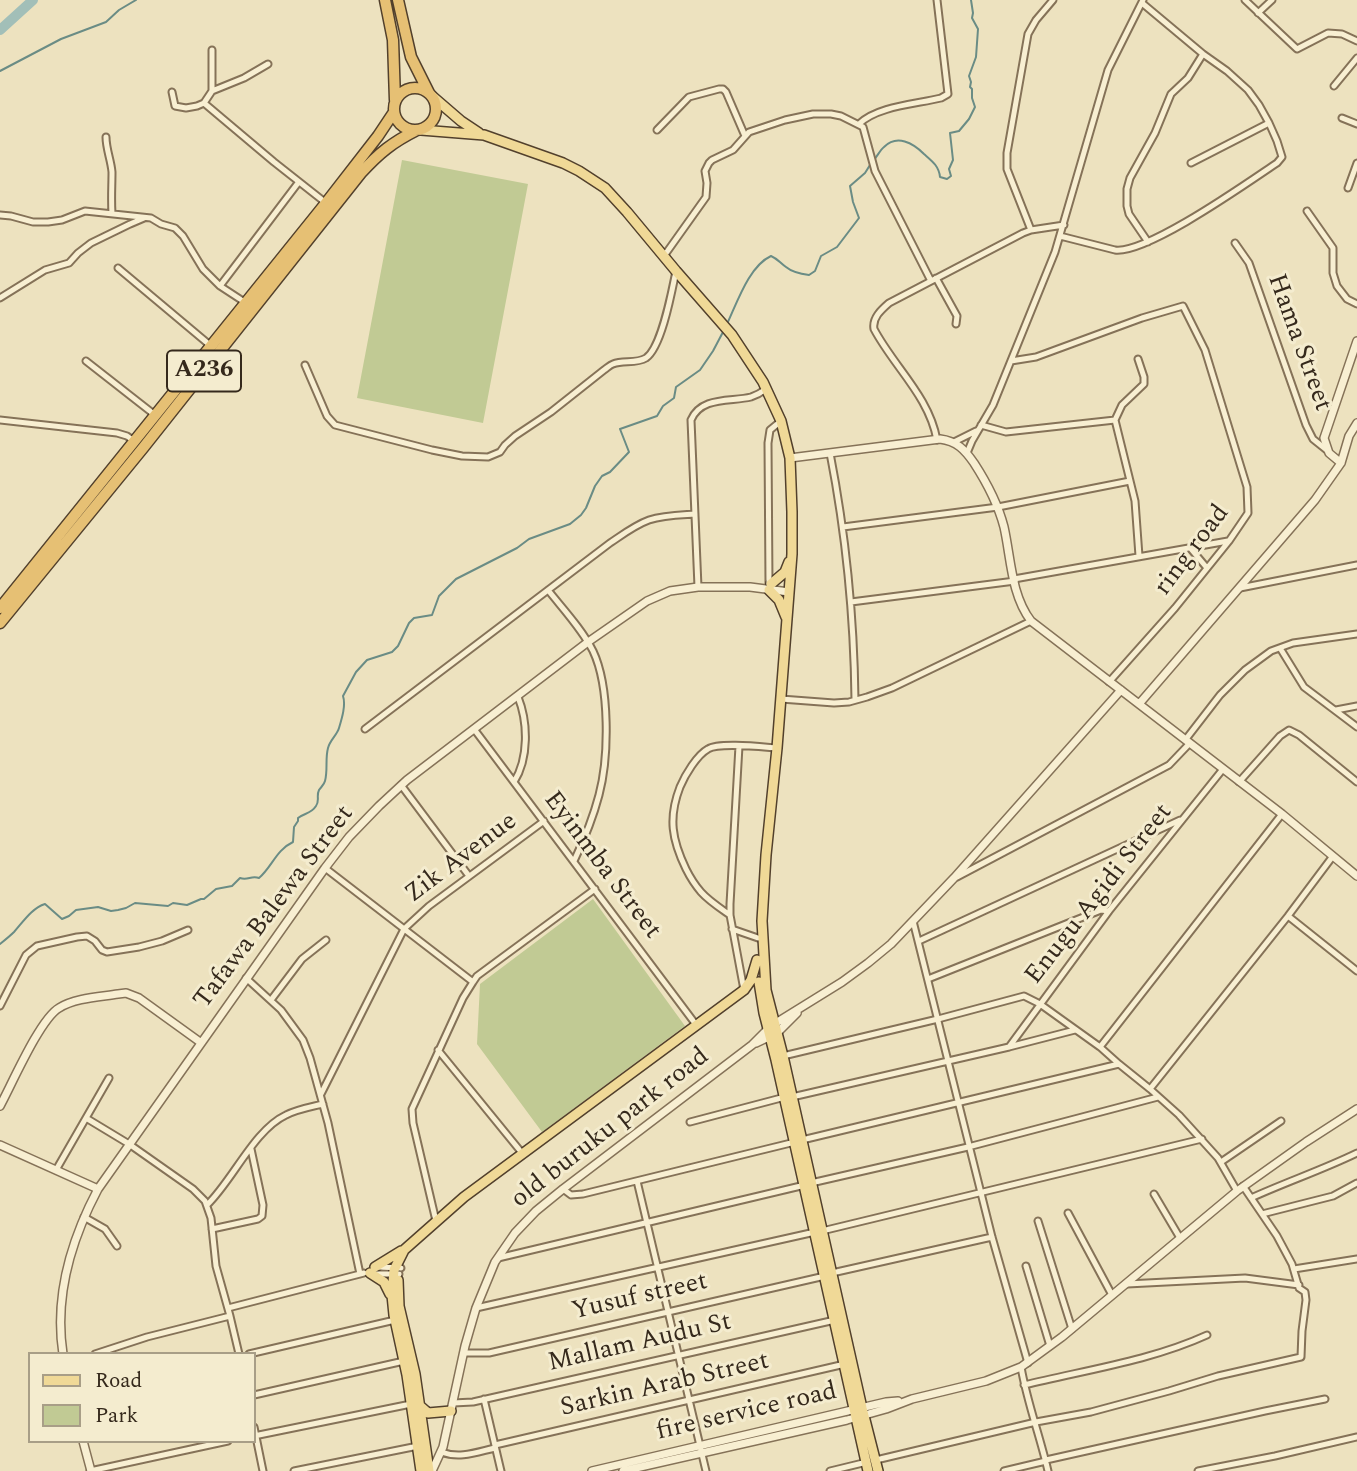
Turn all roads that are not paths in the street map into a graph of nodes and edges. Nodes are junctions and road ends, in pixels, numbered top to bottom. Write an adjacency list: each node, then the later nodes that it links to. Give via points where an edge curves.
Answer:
1 (385, 0): 18 (highway, A236, via 393,40)
2 (398, 0): 17 (highway, via 411,57)
3 (937, 0): 23 (street, via 948,94 881,111)
4 (1053, 0): 40 (street, via 1028,34 1007,153 1007,169)
5 (1245, 0): 8 (street)
6 (1272, 0): 8 (street)
7 (1142, 2): 11 (street); 39 (street, via 1108,70)
8 (1258, 13): 9 (street, via 1297,48 1328,33)
9 (1357, 41)
10 (212, 50): 15 (street)
11 (1203, 54): 22 (street, via 1248,90); 42 (street, via 1171,94 1130,178 1129,214)
12 (1357, 58): 14 (street)
13 (268, 64): 15 (street)
14 (1334, 86)
15 (212, 91): 19 (street)
16 (172, 92): 19 (street, via 175,106)
17 (431, 95): 18 (highway, via 422,89 408,89); 25 (highway, via 434,118); 27 (main road)
18 (396, 100): 20 (highway, A236)
19 (204, 103): 32 (street)
20 (394, 112): 25 (highway, via 400,124); 34 (highway, A236)
21 (1342, 118): 24 (street)
22 (1269, 123): 30 (street); 42 (street, via 1281,153 1277,163)
23 (859, 124): 28 (street, via 831,114 813,114); 47 (street, via 875,171)
24 (1357, 124)
25 (419, 130): 27 (main road); 68 (highway, A236, via 382,151 361,173)
26 (657, 130): 28 (street, via 689,97 723,89)
27 (484, 135): 44 (main road, via 547,156 592,179 623,206)
28 (744, 135): 44 (street, via 733,150 709,163 706,197)
29 (106, 137): 36 (street)
30 (1191, 163)
31 (1357, 163): 33 (street)
32 (298, 183): 34 (street); 48 (street)
33 (1348, 188)
34 (326, 203): 50 (highway, A236)
35 (1307, 211): 51 (street, via 1333,248 1337,286)
36 (112, 213): 37 (street, via 85,211 48,222); 38 (street)
37 (0, 215)
38 (147, 217): 48 (street, via 183,236 203,269); 49 (street, via 92,243 69,263 45,270)
39 (1064, 225): 40 (street); 41 (street)
40 (1031, 230): 47 (street)
41 (1060, 236): 42 (street, via 1121,251); 57 (street)
42 (1148, 242)
43 (1235, 243): 71 (street, Hama Street, via 1249,263 1306,425)
44 (664, 256): 46 (main road)
45 (118, 268): 54 (street)
46 (676, 271): 58 (street, via 655,347 646,358 613,364 488,457 432,450 335,425); 59 (main road, via 732,335)
47 (934, 280): 52 (street, via 957,316); 66 (street, via 888,303 873,324 928,410)
48 (220, 286): 50 (street)
49 (0, 298)
50 (246, 303): 54 (highway, A236)
51 (1357, 304)
52 (956, 324)
53 (1357, 341): 71 (street, via 1324,438)
54 (211, 346): 60 (highway, A236)
55 (1138, 359): 62 (street, via 1144,384 1122,405)
56 (86, 361): 60 (street)
57 (1012, 361): 65 (street); 78 (street, ring road, via 1036,357 1183,306 1205,350 1247,487 1248,513)
58 (305, 365)
59 (766, 389): 63 (main road); 76 (street, via 750,397 706,405 692,416)
60 (155, 415): 68 (highway, A236)
61 (0, 420): 68 (street, via 117,433)
62 (1115, 420): 65 (street, via 1006,432); 74 (street)
63 (781, 421): 72 (main road); 85 (street, via 770,430 768,443)
64 (1357, 423): 73 (street)
65 (980, 427): 67 (street); 70 (street)
66 (937, 440): 67 (street); 69 (street)
67 (954, 442): 70 (street)
68 (139, 445): 91 (highway, A236); 94 (highway, A236)
69 (830, 453): 72 (street); 77 (street)
70 (967, 453): 75 (street)
71 (1329, 453): 73 (street)
72 (790, 458): 80 (main road)
73 (1341, 463): 88 (street)
74 (1130, 481): 75 (street); 81 (street)
75 (998, 507): 77 (street); 84 (street)
76 (695, 514): 86 (street); 89 (street, via 642,523)
77 (843, 527): 90 (street)
78 (1229, 541): 79 (street); 83 (street, ring road)
79 (1191, 549): 81 (street); 83 (street)
80 (792, 554): 85 (main road, via 785,572); 87 (main road)
81 (1139, 556): 84 (street)
82 (1357, 565): 88 (street)
83 (1207, 568): 98 (street, ring road)
84 (1014, 580): 90 (street); 93 (street)
85 (770, 586): 86 (street, Tafawa Balewa Street); 87 (street, Tafawa Balewa Street); 92 (main road)
86 (698, 587): 96 (street, Tafawa Balewa Street, via 646,601)
87 (790, 588): 92 (main road)
88 (1239, 589): 103 (street)
89 (548, 590): 96 (street); 107 (street)
90 (851, 601): 102 (street)
91 (0, 608)
92 (787, 621): 101 (main road)
93 (1031, 621): 98 (street); 102 (street, via 892,688)
94 (0, 623)
95 (1357, 634): 97 (street)
96 (588, 642): 100 (street, Tafawa Balewa Street); 121 (street, via 602,684 605,755 599,795)
97 (1280, 648): 105 (street, via 1304,687); 109 (street, via 1245,670 1220,695)
98 (1110, 682): 99 (street)
99 (1121, 690): 103 (street); 125 (street, old buruku park road)
100 (518, 697): 108 (street, Tafawa Balewa Street); 113 (street, via 525,739)
101 (781, 699): 102 (street); 111 (main road)
102 (855, 700)
103 (1139, 704): 109 (street)
104 (1357, 706): 105 (street)
105 (1336, 710): 106 (street)
106 (1357, 727)
107 (365, 729)
108 (474, 729): 113 (street, Eyinmba Street); 116 (street, Tafawa Balewa Street)
109 (1188, 741): 112 (street); 125 (street, via 1169,765)
110 (740, 746): 111 (street); 128 (street); 128 (street, via 719,745 704,752 683,780 673,818 675,844 690,877)
111 (777, 748): 130 (main road)
112 (1223, 769): 114 (street); 118 (street, Enugu Agidi Street)
113 (514, 782): 119 (street, Eyinmba Street)
114 (1239, 782): 115 (street, via 1289,730); 117 (street)
115 (1357, 782)
116 (401, 785): 122 (street, Tafawa Balewa Street); 124 (street)
117 (1282, 814): 120 (street); 153 (street)
118 (1183, 819): 127 (street, Enugu Agidi Street); 137 (street)
119 (544, 821): 121 (street, Eyinmba Street); 124 (street, Zik Avenue)
120 (1333, 856): 123 (street); 129 (street)
121 (574, 861): 126 (street, Eyinmba Street)
122 (325, 868): 132 (street); 140 (street, Tafawa Balewa Street)
123 (1356, 872)
124 (469, 876): 132 (street, Zik Avenue)
125 (954, 878): 131 (street, old buruku park road)
126 (595, 889): 142 (street); 149 (street, Eyinmba Street)
127 (1110, 911): 141 (street, via 1101,910); 146 (street, Enugu Agidi Street)
128 (730, 915): 133 (street)
129 (1288, 916): 139 (street); 160 (street)
130 (762, 921): 135 (main road); 151 (main road)
131 (913, 921): 137 (street); 151 (street, old buruku park road, via 868,963)
132 (404, 929): 142 (street); 161 (street)
133 (732, 929): 135 (street); 143 (street)
134 (188, 930): 147 (street, via 162,941 107,952 87,936 37,946 26,956)
135 (758, 938): 138 (main road)
136 (326, 940): 145 (street, via 302,959)
137 (919, 941): 141 (street)
138 (757, 960): 143 (main road); 144 (main road)
139 (1357, 971)
140 (246, 978): 145 (street); 152 (street, Tafawa Balewa Street)
141 (928, 979): 148 (street)
142 (472, 982): 155 (street)
143 (744, 990): 144 (main road, via 754,989); 149 (main road)
144 (760, 995): 151 (main road)
145 (271, 1000): 161 (street, via 303,1040)
146 (1040, 1003): 148 (street, via 1024,996); 150 (street); 154 (street, Enugu Agidi Street)
147 (0, 1006)
148 (938, 1019): 156 (street); 157 (street)
149 (697, 1026): 178 (main road)
150 (1075, 1029): 153 (street); 154 (street)
151 (773, 1031): 156 (main road); 162 (main road); 185 (street, old buruku park road)
152 (200, 1042): 166 (street, via 126,993 67,1004 45,1021); 173 (street, Tafawa Balewa Street)
153 (1100, 1046): 158 (street)
154 (1009, 1047): 157 (street)
155 (438, 1050): 178 (street); 194 (street, via 412,1109)
156 (783, 1056): 162 (main road)
157 (948, 1060): 162 (street); 164 (street)
158 (1119, 1064): 160 (street); 164 (street)
159 (109, 1078): 168 (street)
160 (1150, 1088): 163 (street)
161 (321, 1094): 165 (street)
162 (788, 1097): 170 (street); 172 (main road)
163 (1159, 1097): 171 (street); 175 (street)
164 (958, 1103): 172 (street); 175 (street)
165 (323, 1104): 176 (street, via 279,1119); 210 (street)
166 (0, 1106)
167 (1357, 1109): 186 (street, fire service road)
168 (86, 1118): 173 (street); 180 (street)
169 (1281, 1121): 179 (street)
170 (690, 1122)
171 (1202, 1139): 179 (street); 187 (street)
172 (798, 1141): 181 (street); 183 (main road)
173 (129, 1144): 184 (street, Tafawa Balewa Street); 190 (street, via 201,1195)
174 (0, 1145): 180 (street)
175 (968, 1146): 183 (street); 187 (street)
176 (251, 1149): 190 (street); 197 (street, via 264,1205 262,1216)
177 (1357, 1153): 189 (street)
178 (523, 1154): 194 (main road)
179 (1221, 1162): 186 (street)
180 (56, 1170): 184 (street)
181 (637, 1181): 185 (street, via 576,1195); 196 (street)
182 (1357, 1183): 192 (street, via 1333,1196)
183 (808, 1184): 196 (street); 198 (main road)
184 (97, 1189): 193 (street, Tafawa Balewa Street)
185 (563, 1189): 204 (street, old buruku park road, via 525,1221)
186 (1240, 1189): 189 (street); 201 (street, fire service road)
187 (981, 1192): 198 (street); 200 (street)
188 (1154, 1194): 201 (street)
189 (1251, 1198): 192 (street)
190 (207, 1205): 197 (street)
191 (1068, 1213): 214 (street)
192 (1262, 1214): 208 (street)
193 (84, 1217): 203 (street, via 105,1229); 225 (street, Tafawa Balewa Street, via 62,1292)
194 (436, 1221): 199 (main road)
195 (1038, 1222): 222 (street)
196 (647, 1223): 204 (street); 207 (street)
197 (212, 1229): 216 (street)
198 (819, 1231): 207 (street); 211 (main road)
199 (424, 1233): 202 (main road); 209 (main road)
200 (992, 1237): 211 (street, Yusuf street); 233 (street)
201 (1181, 1237): 212 (street, fire service road)
202 (411, 1243): 209 (main road); 210 (main road)
203 (117, 1246)
204 (498, 1258): 217 (street, old buruku park road)
205 (1357, 1259): 208 (street)
206 (1026, 1266): 224 (street)
207 (657, 1267): 217 (street); 218 (street)
208 (1294, 1269): 213 (street)
209 (397, 1271): 210 (street); 215 (main road); 231 (main road)
210 (368, 1272): 215 (main road, via 384,1282); 216 (street)
211 (829, 1274): 218 (street, Yusuf street); 221 (main road); 241 (main road)
212 (1124, 1284): 213 (street, via 1245,1278); 214 (street, fire service road)
213 (1298, 1285): 242 (street, via 1306,1300 1301,1357 1091,1412)
214 (1112, 1295): 222 (street, fire service road)
215 (392, 1304): 220 (main road)
216 (228, 1308): 219 (street)
217 (476, 1308): 229 (street, old buruku park road)
218 (668, 1312): 229 (street, Yusuf street, via 489,1353); 230 (street)
219 (230, 1316): 226 (street); 227 (street)
220 (395, 1320): 228 (street); 231 (main road)
221 (835, 1320): 230 (street, Mallam Audu St); 232 (main road)
222 (1072, 1329): 224 (street, fire service road)
223 (1207, 1335): 234 (street, via 1134,1360)
224 (1050, 1346): 233 (street, fire service road)
225 (63, 1352)
226 (101, 1352)
227 (239, 1352)
228 (256, 1352)
229 (464, 1353): 240 (street, old buruku park road)
230 (678, 1355): 236 (street, Mallam Audu St); 238 (street)
231 (408, 1360): 235 (street); 239 (main road)
232 (845, 1364): 238 (street, Sarkin Arab Street); 241 (main road)
233 (1024, 1365): 234 (street); 241 (street, fire service road, via 986,1381 886,1402)
234 (1024, 1385): 242 (street)
235 (256, 1395)
236 (484, 1399): 240 (street, Mallam Audu St); 249 (street)
237 (1325, 1399): 252 (street)
238 (689, 1400): 249 (street, Sarkin Arab Street); 250 (street)
239 (416, 1405): 240 (main road, via 428,1413); 243 (street); 248 (main road); 258 (main road)
240 (452, 1407): 251 (street, old buruku park road)
241 (859, 1413): 250 (street, fire service road); 253 (main road)
242 (1035, 1422): 252 (street); 253 (street)
243 (256, 1436)
244 (1357, 1437): 267 (street)
245 (256, 1440): 255 (street)
246 (83, 1443): 254 (street)
247 (219, 1443): 254 (street)
248 (418, 1446): 256 (street); 257 (main road)
249 (495, 1446): 251 (street, Sarkin Arab Street, via 452,1456); 259 (street)
250 (700, 1449): 260 (street, fire service road); 261 (street); 262 (street)
251 (442, 1452): 258 (street, old buruku park road)
252 (1046, 1460): 265 (street); 266 (street)
253 (870, 1464): 263 (street); 264 (main road)
254 (90, 1471)
255 (263, 1471)
256 (295, 1471)
257 (421, 1471)
258 (431, 1471)
259 (501, 1471)
260 (592, 1471)
261 (623, 1471)
262 (706, 1471)
263 (830, 1471)
264 (878, 1471)
265 (1004, 1471)
266 (1048, 1471)
267 (1198, 1471)

